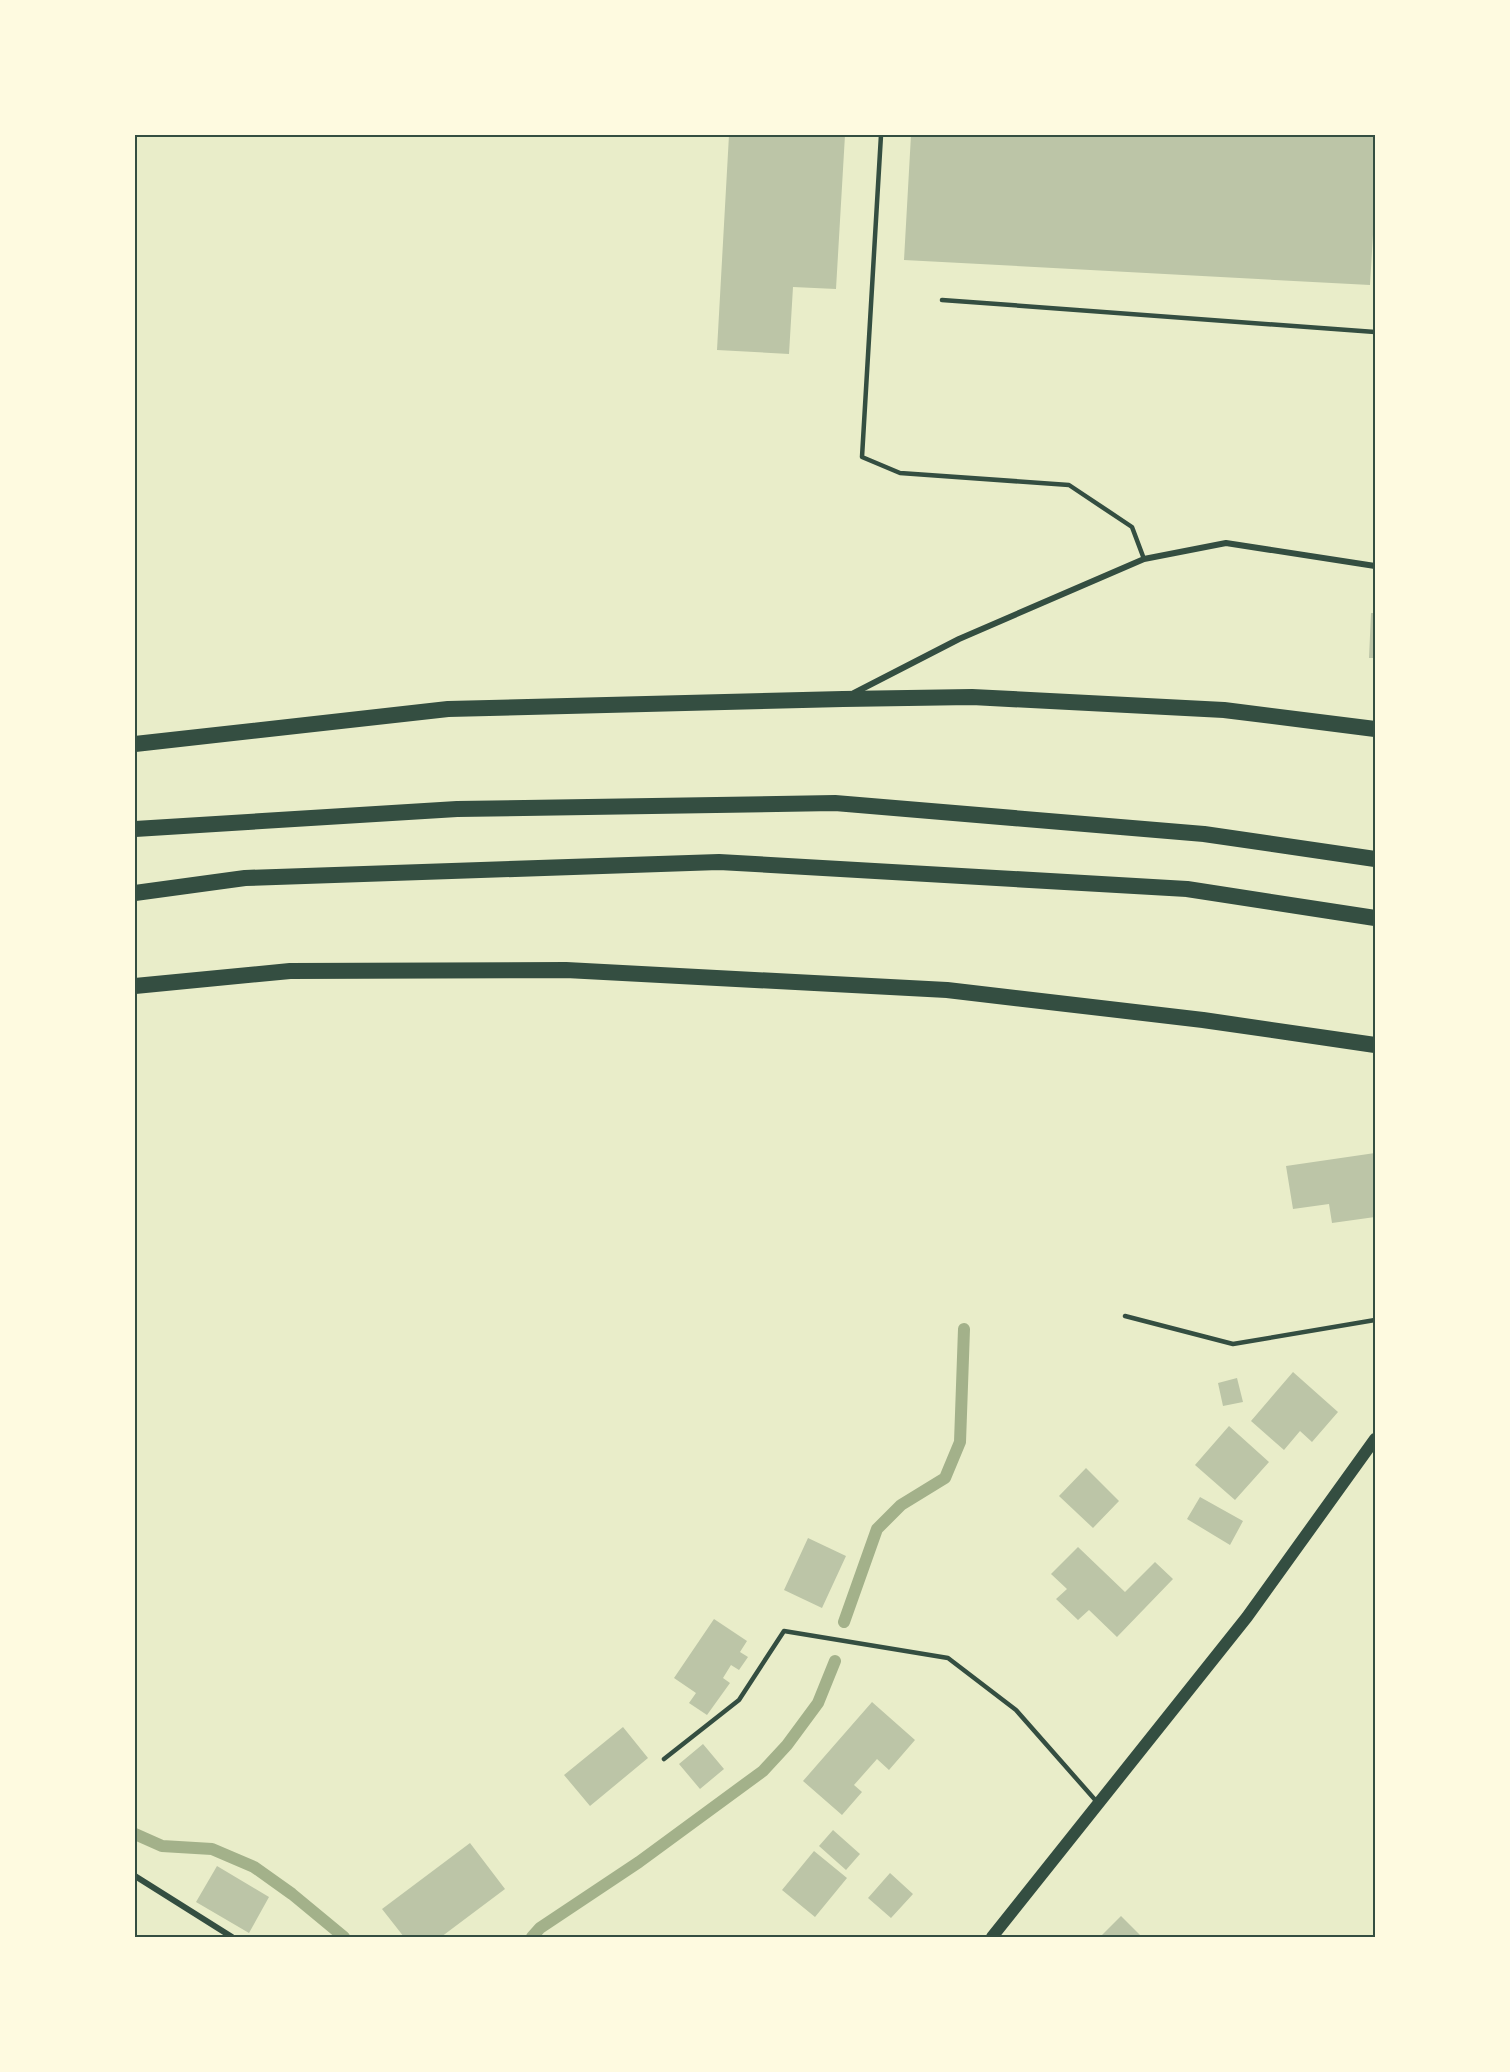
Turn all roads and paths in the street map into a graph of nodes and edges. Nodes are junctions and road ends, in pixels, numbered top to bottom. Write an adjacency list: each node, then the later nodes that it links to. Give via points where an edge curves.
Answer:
1 (881, 135): 4 (lane, via 862,457 900,473 1069,485 1132,527)
2 (942, 300): 3 (lane)
3 (1375, 332)
4 (1144, 559): 5 (street, via 1226,543); 6 (street, via 959,639)
5 (1375, 566)
6 (843, 699): 7 (highway, via 972,698 1224,710); 8 (highway, via 448,709)
7 (1375, 729)
8 (135, 744)
9 (135, 829): 10 (highway, via 457,809 835,803 1204,834)
10 (1375, 860)
11 (135, 893): 12 (highway, via 245,878 719,862 1187,889)
12 (1375, 918)
13 (135, 986): 14 (highway, via 290,971 566,970 947,990 1203,1020)
14 (1375, 1046)
15 (1125, 1316): 16 (lane, via 1233,1344)
16 (1375, 1320)
17 (1375, 1439): 19 (main road, via 1247,1617)
18 (664, 1759): 19 (lane, via 739,1700 784,1631 948,1658 1016,1710)
19 (1098, 1804): 22 (main road)
20 (135, 1876): 21 (street)
21 (232, 1937)
22 (992, 1937)

